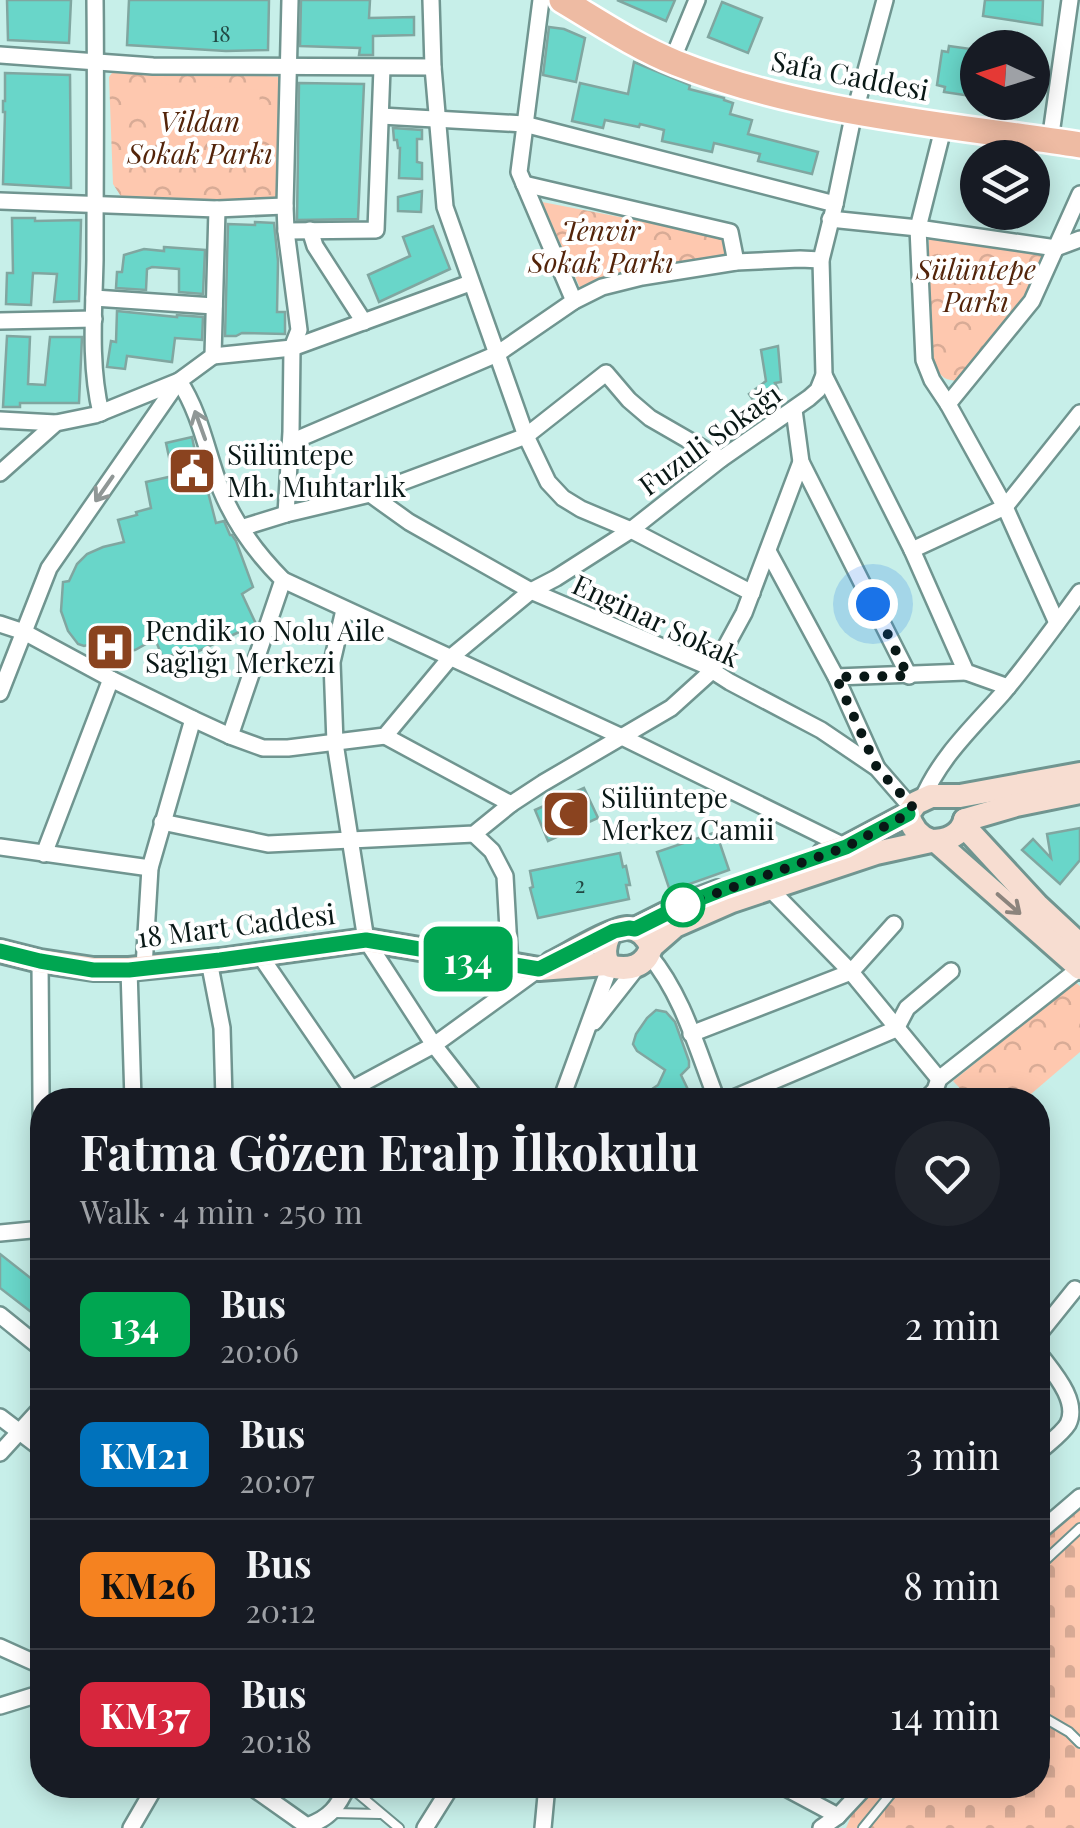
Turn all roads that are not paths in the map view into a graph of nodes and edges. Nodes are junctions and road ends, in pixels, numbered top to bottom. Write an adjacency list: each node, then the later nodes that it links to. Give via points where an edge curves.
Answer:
1 (96, 0): 12 (street)
2 (290, 0): 13 (street)
3 (431, 0): 14 (street)
4 (541, 0): 19 (street)
5 (562, 0): 11 (main road, Safa Caddesi, via 622,36)
6 (584, 0): 11 (main road, Safa Caddesi)
7 (697, 0): 11 (street)
8 (885, 0): 16 (street)
9 (1070, 0): 21 (street)
10 (0, 55): 12 (street)
11 (674, 56): 16 (main road, Safa Caddesi)
12 (97, 62): 13 (street); 27 (street)
13 (288, 67): 15 (street); 28 (street)
14 (433, 67): 15 (street); 18 (street)
15 (382, 68): 17 (street)
16 (856, 106): 20 (main road, Safa Caddesi); 21 (main road, Safa Caddesi); 30 (street)
17 (381, 116): 18 (street); 33 (street, via 376,230)
18 (439, 118): 19 (street); 38 (street, via 445,207)
19 (524, 124): 24 (street, via 518,172); 30 (street)
20 (944, 125): 23 (main road, Safa Caddesi); 31 (street)
21 (1052, 127): 22 (main road, Safa Caddesi)
22 (1080, 131)
23 (1080, 146)
24 (524, 184): 37 (street, via 730,232); 40 (street)
25 (1080, 194): 35 (street)
26 (0, 201): 27 (street)
27 (95, 204): 29 (street); 39 (street)
28 (285, 206): 29 (street); 32 (street)
29 (216, 209): 41 (street)
30 (833, 212): 31 (street); 36 (street)
31 (918, 228): 35 (street); 50 (street, via 924,360)
32 (286, 230): 33 (street); 45 (street, via 298,330)
33 (310, 230): 44 (street)
34 (1080, 239): 35 (street)
35 (1056, 248): 50 (street, via 1032,302)
36 (820, 260): 37 (street); 48 (street)
37 (736, 262): 40 (street, via 642,277)
38 (470, 282): 44 (street); 46 (street)
39 (94, 298): 41 (street); 42 (street)
40 (574, 301): 46 (street)
41 (214, 306): 47 (street)
42 (94, 319): 43 (street); 52 (street)
43 (0, 321)
44 (364, 322): 45 (street)
45 (292, 348): 47 (street); 57 (street)
46 (496, 354): 56 (street); 57 (street)
47 (213, 356): 49 (street)
48 (824, 375): 51 (street, Fuzuli Sokağı, via 818,390); 66 (street)
49 (179, 380): 52 (street); 64 (street, one-way to 49); 75 (street, one-way to 75, via 49,568)
50 (948, 404): 62 (street)
51 (794, 410): 58 (street, Fuzuli Sokağı); 59 (street)
52 (101, 413): 55 (street)
53 (1080, 414): 62 (street)
54 (0, 420): 55 (street)
55 (56, 423): 60 (street)
56 (526, 436): 58 (street, via 606,373 650,418); 61 (street); 65 (street, via 563,498)
57 (290, 442): 63 (street)
58 (720, 459): 65 (street, Fuzuli Sokağı)
59 (802, 462): 67 (street); 79 (street)
60 (0, 474)
61 (370, 494): 63 (street); 69 (street, Enginar Sokak)
62 (1005, 507): 66 (street); 73 (street)
63 (286, 514): 64 (street)
64 (240, 528): 68 (street)
65 (632, 530): 69 (street, Fuzuli Sokağı); 70 (street)
66 (912, 550): 78 (street)
67 (768, 551): 70 (street); 80 (street)
68 (282, 580): 72 (street); 85 (street)
69 (530, 591): 76 (street, Fuzuli Sokağı); 77 (street, Enginar Sokak)
70 (752, 593): 77 (street)
71 (1080, 594): 73 (street)
72 (344, 610): 76 (street); 88 (street, via 332,662)
73 (1057, 623): 82 (street)
74 (0, 624): 75 (street)
75 (24, 632): 81 (street); 83 (street)
76 (450, 658): 86 (street, Fuzuli Sokağı); 87 (street)
77 (713, 670): 87 (street, via 672,708); 89 (street, Enginar Sokak)
78 (966, 672): 79 (street); 82 (street)
79 (908, 676): 80 (street)
80 (836, 677): 89 (street)
81 (111, 679): 84 (street); 101 (street)
82 (1008, 686): 92 (street)
83 (0, 693)
84 (193, 719): 85 (street); 94 (street)
85 (230, 736): 88 (street, via 263,748)
86 (384, 736): 88 (street); 93 (street)
87 (620, 736): 93 (street); 100 (street)
88 (334, 743): 97 (street)
89 (877, 768): 92 (street, Enginar Sokak)
90 (1080, 774): 92 (street)
91 (1080, 792): 95 (street)
92 (927, 802): 95 (street); 98 (street, via 910,821); 100 (street)
93 (511, 804): 96 (street)
94 (162, 822): 97 (street, via 268,844); 102 (street)
95 (964, 823): 98 (street); 108 (street)
96 (474, 834): 97 (street); 115 (street, via 506,876)
97 (352, 841): 107 (street)
98 (934, 841): 103 (street); 117 (street, one-way to 117)
99 (0, 847): 101 (street)
100 (846, 847): 105 (street, via 726,888)
101 (44, 854): 102 (street)
102 (150, 868): 116 (street)
103 (770, 889): 111 (street, via 675,926); 120 (street)
104 (894, 924): 120 (street)
105 (635, 929): 106 (street); 111 (street, via 645,936)
106 (609, 935): 114 (street); 118 (street)
107 (366, 940): 110 (street, 18 Mart Caddesi); 115 (street, 18 Mart Caddesi); 124 (street)
108 (1080, 944)
109 (0, 950): 112 (street, 18 Mart Caddesi)
110 (259, 954): 113 (street, 18 Mart Caddesi); 129 (street)
111 (649, 960): 114 (street); 122 (street); 123 (street)
112 (40, 961): 116 (street, 18 Mart Caddesi, via 93,970); 126 (street)
113 (209, 962): 116 (street, 18 Mart Caddesi); 128 (street, via 222,1028)
114 (609, 965): 118 (street, 18 Mart Caddesi); 122 (street)
115 (510, 966): 118 (street, 18 Mart Caddesi)
116 (137, 968): 127 (street)
117 (1080, 968): 125 (street)
118 (539, 969): 124 (street)
119 (951, 970): 121 (street, via 907,1008)
120 (851, 972): 121 (street); 123 (street)
121 (896, 1029): 125 (street); 134 (street)
122 (585, 1033): 132 (street)
123 (692, 1034): 133 (street)
124 (434, 1045): 130 (street); 131 (street)
125 (939, 1079): 135 (street)
126 (41, 1088)
127 (133, 1088)
128 (224, 1088)
129 (346, 1088)
130 (364, 1088)
131 (468, 1088)
132 (566, 1088)
133 (712, 1088)
134 (756, 1088)
135 (936, 1088)
136 (30, 1230): 137 (street)
137 (0, 1233)
138 (1074, 1290): 140 (street)
139 (0, 1315): 141 (street)
140 (1050, 1320)
141 (30, 1339)
142 (1050, 1365): 147 (street, via 1073,1391 1069,1424)
143 (0, 1418): 145 (street)
144 (30, 1421): 145 (street)
145 (20, 1432): 146 (street); 148 (street)
146 (30, 1440)
147 (1050, 1442)
148 (0, 1453)
149 (1080, 1498): 150 (street)
150 (1050, 1524)
151 (1080, 1528): 152 (lane)
152 (1050, 1556)
153 (0, 1647): 154 (street)
154 (30, 1661)
155 (30, 1697): 156 (street)
156 (0, 1706)
157 (1050, 1721): 158 (lane)
158 (1080, 1742)
159 (150, 1798): 172 (street)
160 (267, 1798): 173 (street)
161 (340, 1798): 168 (street)
162 (363, 1798): 169 (lane)
163 (445, 1798): 171 (street)
164 (546, 1798): 175 (street)
165 (804, 1798): 170 (street)
166 (854, 1798): 170 (street)
167 (887, 1798): 177 (lane)
168 (330, 1813): 169 (lane); 173 (street)
169 (382, 1814): 174 (lane)
170 (838, 1816): 176 (street)
171 (431, 1825)
172 (138, 1826)
173 (307, 1826)
174 (399, 1828)
175 (543, 1828)
176 (821, 1828)
177 (863, 1828)

